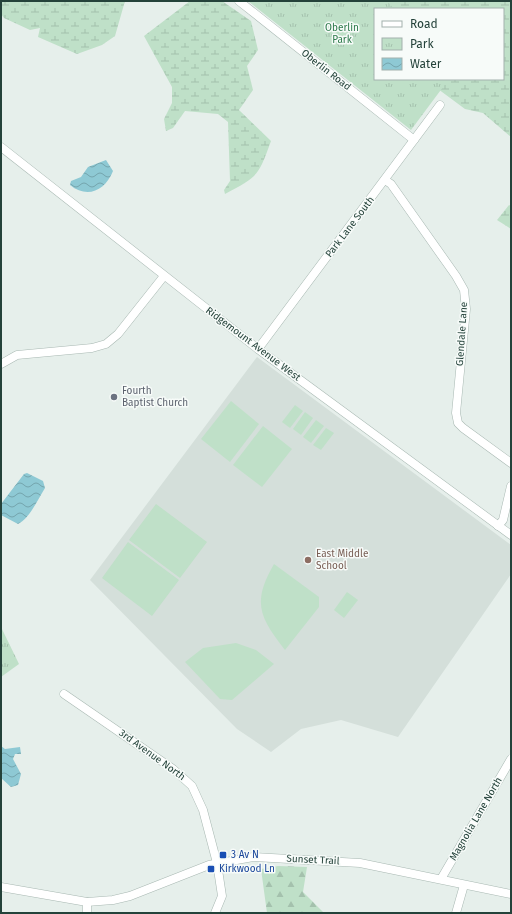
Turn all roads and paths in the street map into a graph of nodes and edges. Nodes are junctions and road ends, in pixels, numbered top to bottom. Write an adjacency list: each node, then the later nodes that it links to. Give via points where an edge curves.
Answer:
1 (238, 1): 3 (street, Oberlin Road)
2 (440, 104): 3 (street, Park Lane South)
3 (414, 140): 5 (street, Park Lane South)
4 (1, 147): 6 (street, Ridgemount Avenue West)
5 (385, 180): 7 (street, Park Lane South); 9 (street, Glendale Lane, via 391,184 437,248 464,290 466,309 456,413 458,423)
6 (164, 276): 7 (street, Ridgemount Avenue West); 8 (street, via 118,334 106,344 92,348 17,355)
7 (258, 349): 11 (street, Ridgemount Avenue West)
8 (1, 364)
9 (511, 463)
10 (511, 486): 11 (street, via 504,520)
11 (498, 526): 12 (street, Ridgemount Avenue West)
12 (511, 535)
13 (64, 694): 15 (street, 3rd Avenue North, via 183,777 199,798)
14 (511, 759): 16 (street, Magnolia Lane North)
15 (217, 863): 16 (street, Sunset Trail, via 253,857 346,861); 20 (street, Sunset Trail, via 130,896); 22 (street, 3rd Avenue North, via 222,896)
16 (441, 880): 17 (street, Sunset Trail)
17 (464, 885): 19 (street, Sunset Trail); 23 (street)
18 (1, 887): 20 (street, Sunset Trail)
19 (511, 894)
20 (87, 902): 21 (street)
21 (87, 913)
22 (215, 913)
23 (456, 913)

